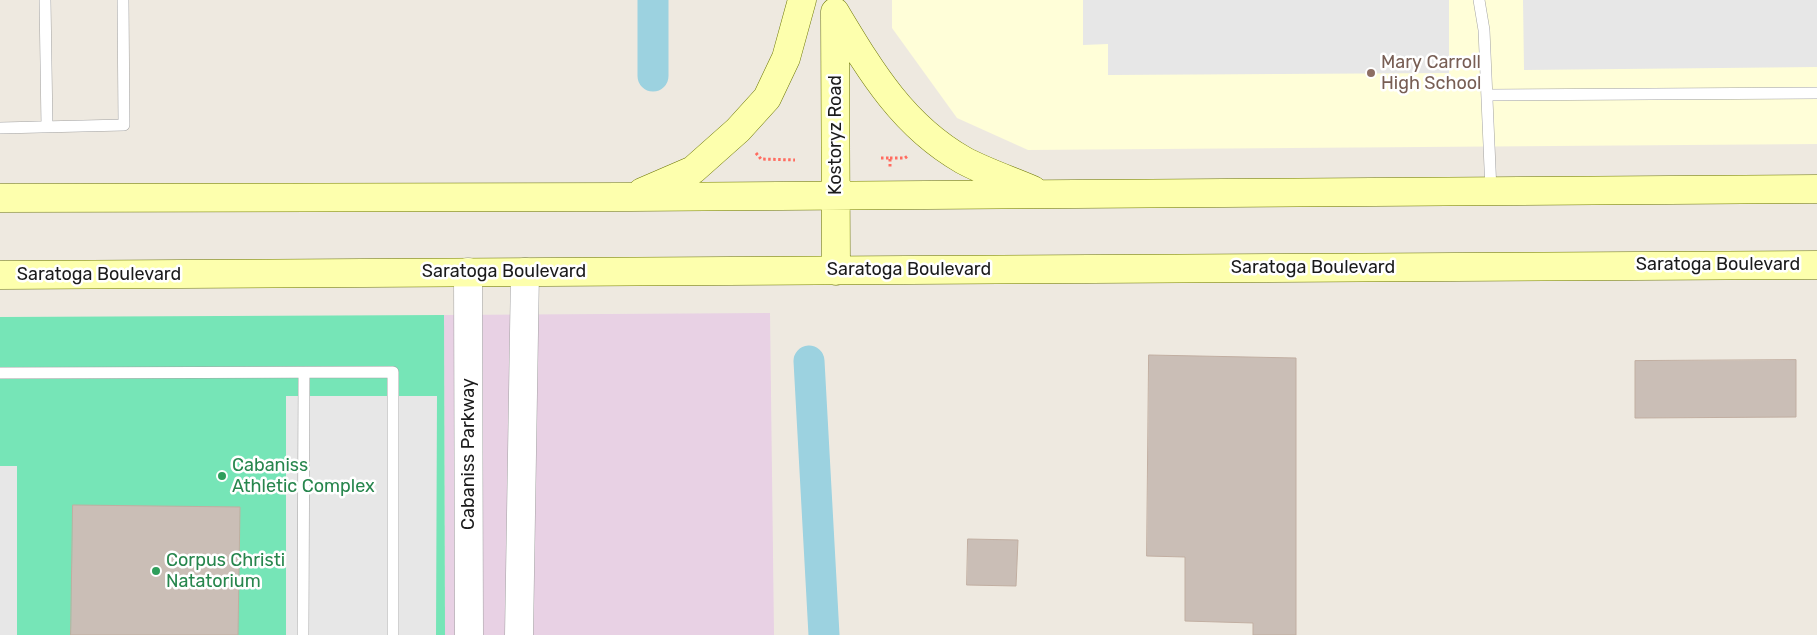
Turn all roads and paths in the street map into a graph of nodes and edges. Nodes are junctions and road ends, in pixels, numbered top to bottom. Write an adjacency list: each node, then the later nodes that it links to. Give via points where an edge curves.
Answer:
1 (45, 0): 8 (lane)
2 (123, 0): 8 (lane, via 124,125)
3 (802, 0): 20 (main road, via 786,58 767,98 738,130 693,170)
4 (1480, 0): 7 (lane)
5 (835, 6): 18 (main road, via 875,76 923,133 964,160); 19 (main road, Kostoryz Road)
6 (1817, 93): 7 (lane)
7 (1487, 94): 17 (lane)
8 (47, 127): 9 (lane)
9 (0, 128)
10 (755, 151): 12 (path, via 761,158)
11 (882, 158): 15 (path, via 890,158)
12 (784, 159): 13 (path); 14 (path)
13 (796, 160)
14 (784, 167)
15 (890, 168)
16 (1817, 189): 17 (main road)
17 (1491, 191): 18 (main road)
18 (1044, 194): 19 (main road)
19 (836, 196): 20 (main road); 23 (main road, Kostoryz Road)
20 (631, 197): 21 (main road)
21 (0, 198)
22 (1817, 265): 23 (main road, Saratoga Boulevard)
23 (836, 271): 25 (main road, Saratoga Boulevard)
24 (468, 272): 25 (main road, Saratoga Boulevard); 26 (main road, Saratoga Boulevard); 31 (street, Cabaniss Parkway)
25 (525, 272): 32 (street)
26 (0, 275)
27 (0, 373): 28 (lane)
28 (304, 373): 29 (lane); 30 (lane, via 394,372)
29 (303, 635)
30 (393, 635)
31 (469, 635)
32 (519, 635)

